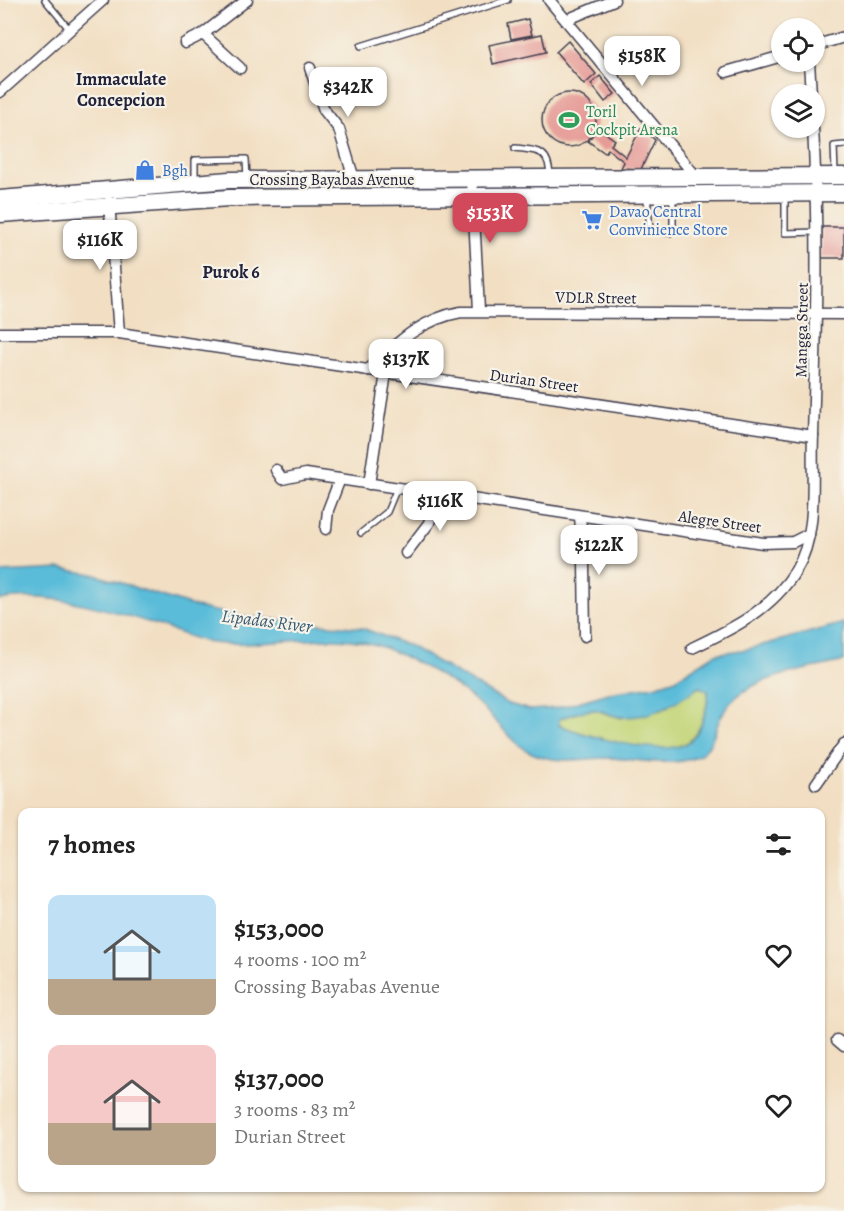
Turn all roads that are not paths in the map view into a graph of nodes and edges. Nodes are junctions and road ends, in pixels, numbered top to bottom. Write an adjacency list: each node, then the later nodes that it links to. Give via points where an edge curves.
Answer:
1 (45, 0): 8 (lane)
2 (103, 0): 8 (street)
3 (247, 0): 9 (street)
4 (508, 0): 13 (lane)
5 (549, 0): 7 (street)
6 (614, 0): 7 (street)
7 (566, 20): 23 (street)
8 (70, 30): 18 (street)
9 (203, 34): 11 (street); 16 (street)
10 (844, 37): 12 (street)
11 (185, 43)
12 (825, 43)
13 (361, 46)
14 (771, 59): 17 (street)
15 (310, 68): 26 (street, via 324,110 339,129)
16 (240, 69)
17 (726, 72)
18 (0, 92)
19 (814, 138): 27 (street, Mangga Street)
20 (844, 145): 22 (lane, via 834,146)
21 (514, 148): 25 (lane, via 540,152 550,161)
22 (840, 176): 27 (main road, Crossing Bayabas Avenue)
23 (697, 177): 25 (main road, Crossing Bayabas Avenue); 27 (main road, Crossing Bayabas Avenue); 32 (street)
24 (472, 178): 25 (main road, Crossing Bayabas Avenue); 26 (main road, Crossing Bayabas Avenue); 33 (street)
25 (550, 178)
26 (354, 179): 34 (main road, Crossing Bayabas Avenue, via 196,183)
27 (816, 185): 28 (main road, Crossing Bayabas Avenue); 29 (main road, Crossing Bayabas Avenue); 37 (street, Mangga Street)
28 (785, 193): 32 (main road, Crossing Bayabas Avenue); 37 (lane, via 785,232)
29 (844, 193)
30 (647, 194): 31 (main road, Crossing Bayabas Avenue); 31 (lane, via 650,230 670,233); 33 (main road, Crossing Bayabas Avenue)
31 (673, 194): 32 (main road, Crossing Bayabas Avenue)
32 (709, 194)
33 (473, 196): 34 (main road, Crossing Bayabas Avenue); 38 (street)
34 (109, 198): 35 (main road, Crossing Bayabas Avenue); 36 (main road, Crossing Bayabas Avenue); 42 (street)
35 (0, 199)
36 (0, 214)
37 (817, 232): 39 (street, Mangga Street)
38 (478, 310): 39 (street, VDLR Street); 43 (street, VDLR Street, via 425,323)
39 (818, 314): 40 (street, VDLR Street); 45 (street, Mangga Street)
40 (844, 314)
41 (0, 333): 42 (street, Durian Street)
42 (118, 333): 43 (street, Durian Street)
43 (368, 370): 44 (street, Durian Street)
44 (386, 373): 45 (street, Durian Street); 48 (street)
45 (813, 436): 54 (street, Mangga Street)
46 (276, 470): 47 (street, Alegre Street, via 282,479 306,474)
47 (340, 479): 48 (street, Alegre Street); 52 (street, via 328,510)
48 (369, 484): 49 (street, Alegre Street)
49 (397, 488): 50 (street, Alegre Street); 53 (lane, via 387,512)
50 (436, 494): 51 (street, Alegre Street); 55 (street, via 429,523)
51 (580, 517): 54 (street, Alegre Street, via 775,544 794,542); 56 (street)
52 (326, 529)
53 (361, 533)
54 (809, 534): 57 (street, Mangga Street, via 796,570 775,597 747,620)
55 (406, 553)
56 (585, 636)
57 (692, 648)
58 (844, 744): 59 (street)
59 (816, 784)

